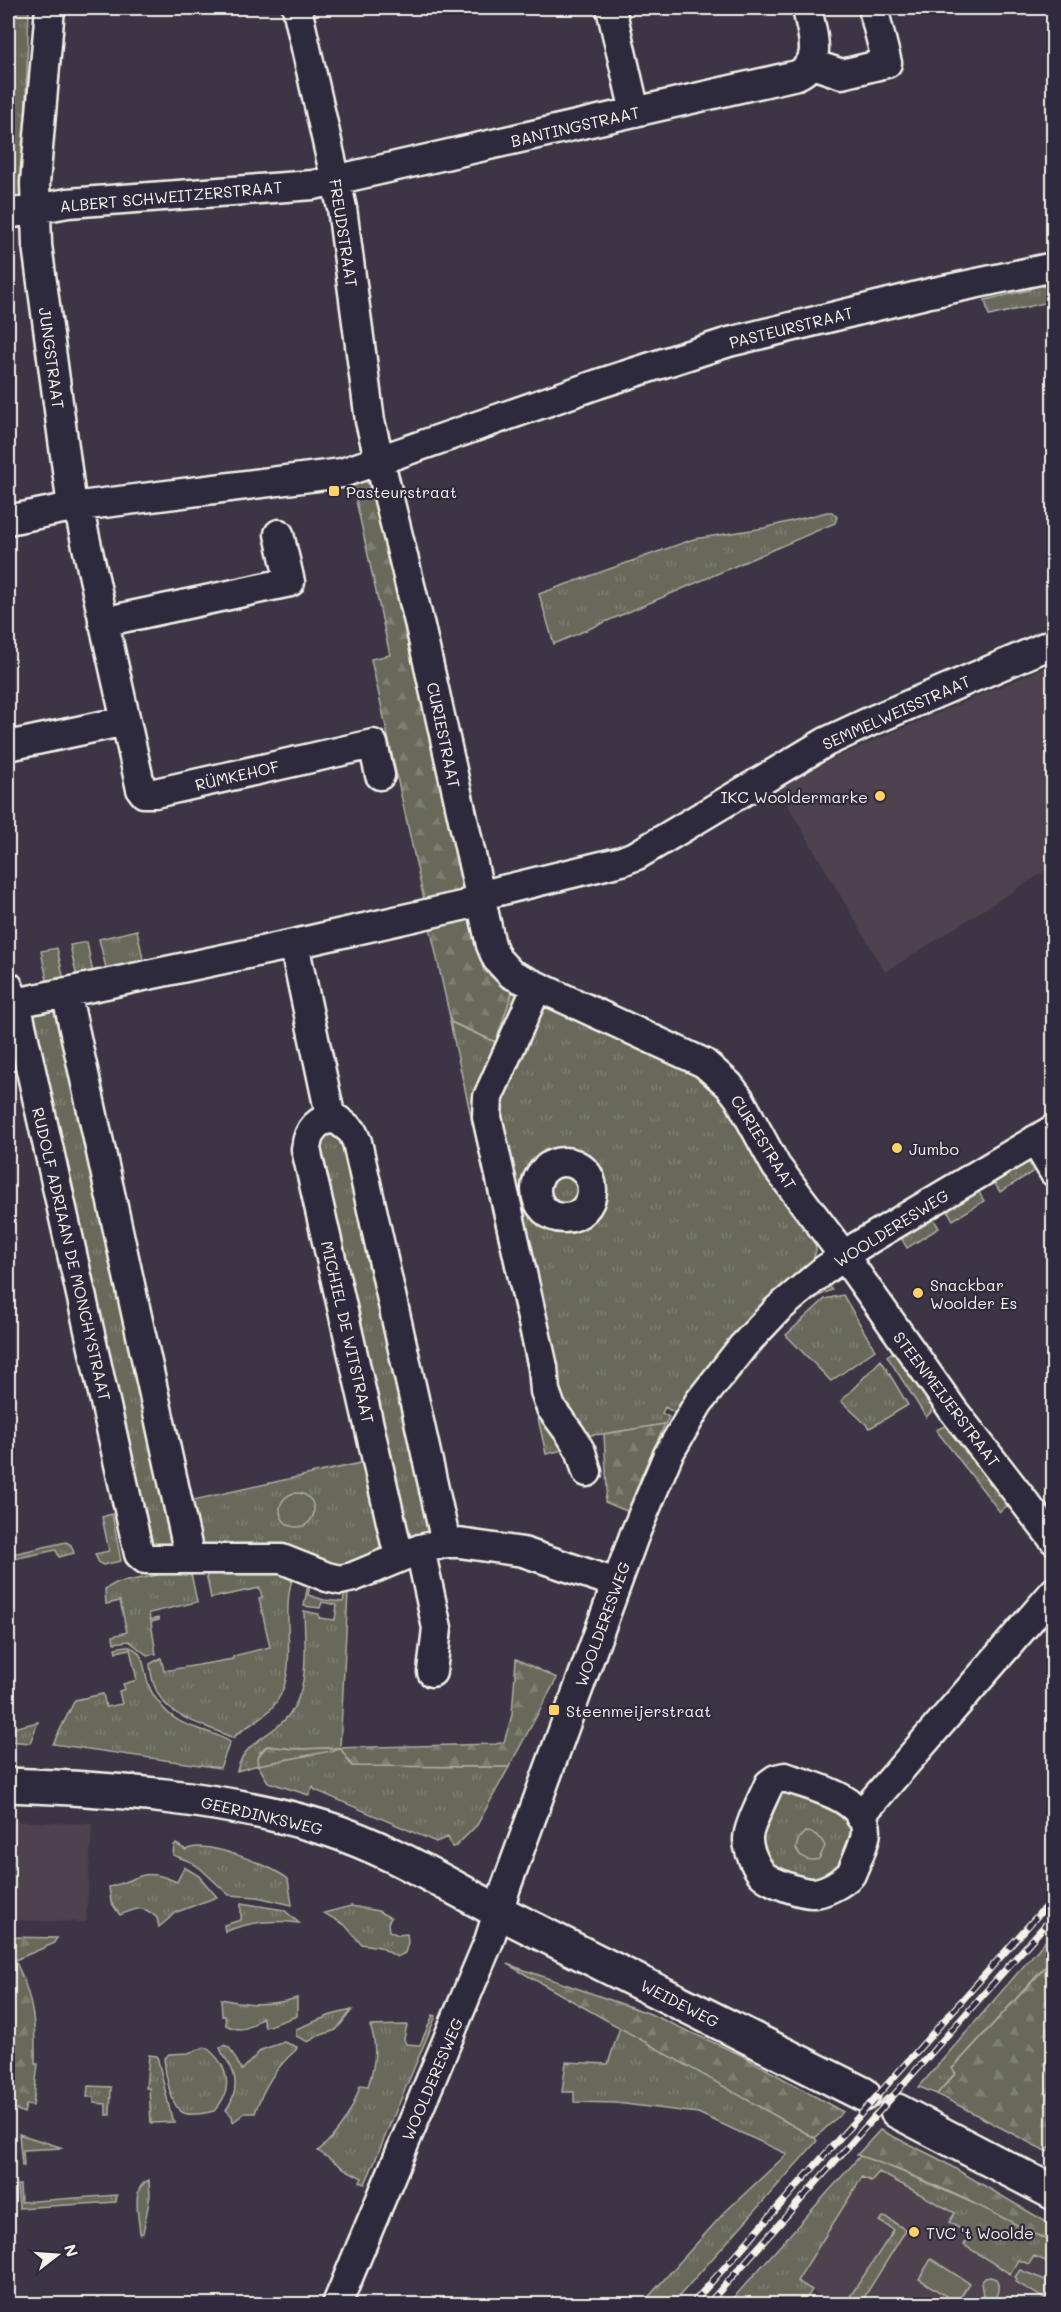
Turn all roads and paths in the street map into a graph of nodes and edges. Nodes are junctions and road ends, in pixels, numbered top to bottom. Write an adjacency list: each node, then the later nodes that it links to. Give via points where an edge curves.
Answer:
1 (50, 8): 9 (street)
2 (297, 8): 8 (street, FREUDSTRAAT)
3 (611, 8): 7 (street)
4 (807, 8): 6 (street, via 814,46)
5 (873, 8): 6 (street, via 887,63 842,74)
6 (812, 64): 7 (street, BANTINGSTRAAT, via 797,75)
7 (635, 112): 8 (street, BANTINGSTRAAT)
8 (336, 180): 9 (street, ALBERT SCHWEITZERSTRAAT, via 313,185 68,202); 12 (street, FREUDSTRAAT, via 370,421)
9 (36, 208): 10 (street, ALBERT SCHWEITZERSTRAAT); 13 (street, JUNGSTRAAT, via 37,245)
10 (8, 214)
11 (1053, 267): 12 (street, PASTEURSTRAAT, via 729,342)
12 (380, 461): 13 (street, PASTEURSTRAAT, via 342,473); 21 (street, CURIESTRAAT)
13 (75, 507): 14 (street, PASTEURSTRAAT); 16 (street, RÜMKEHOF)
14 (8, 520)
15 (279, 534): 16 (street, via 290,582)
16 (103, 622): 18 (street, RÜMKEHOF)
17 (1053, 644): 21 (street, SEMMELWEISSTRAAT, via 826,742 636,855 598,869)
18 (125, 721): 19 (street); 20 (street, RÜMKEHOF, via 144,793 373,744)
19 (8, 746)
20 (380, 775)
21 (478, 896): 22 (street, RUDOLF ADRIAAN DE MONCHYSTRAAT, via 466,905); 23 (street, CURIESTRAAT, via 497,959 511,974)
22 (294, 945): 24 (street, RUDOLF ADRIAAN DE MONCHYSTRAAT); 26 (street)
23 (537, 987): 30 (street, via 488,1097 487,1118); 31 (street, CURIESTRAAT, via 704,1063 717,1074 738,1098 776,1166)
24 (66, 992): 25 (street, RUDOLF ADRIAAN DE MONCHYSTRAAT); 35 (street)
25 (12, 995): 35 (street, RUDOLF ADRIAAN DE MONCHYSTRAAT, via 139,1554 145,1559)
26 (332, 1119): 34 (street, via 346,1125 357,1142); 34 (street, MICHIEL DE WITSTRAAT, via 324,1120 311,1131 306,1149)
27 (1044, 1135): 28 (street); 31 (street, WOOLDERESWEG)
28 (1053, 1172)
29 (536, 1196): 30 (street)
30 (506, 1203): 32 (street, via 545,1391 551,1408 581,1452)
31 (844, 1256): 33 (street, STEENMEIJERSTRAAT, via 953,1410); 36 (street, WOOLDERESWEG, via 778,1309 699,1402 668,1455)
32 (587, 1472)
33 (1053, 1540)
34 (422, 1550): 35 (street, via 340,1580 282,1558); 36 (street, via 471,1544 523,1551); 38 (street, via 437,1628)
35 (190, 1559)
36 (616, 1583): 41 (street, WOOLDERESWEG)
37 (1053, 1592): 40 (street)
38 (432, 1672)
39 (8, 1785): 41 (main road, GEERDINKSWEG, via 196,1800 301,1822 399,1858)
40 (860, 1816): 40 (street, via 841,1797 785,1777 776,1779 769,1784 748,1844 761,1873 768,1879 804,1893 820,1892 851,1875 866,1833)
41 (498, 1912): 42 (main road, WEIDEWEG); 45 (street, WOOLDERESWEG)
42 (863, 2094)
43 (897, 2111): 44 (main road)
44 (1053, 2193)
45 (337, 2304)

